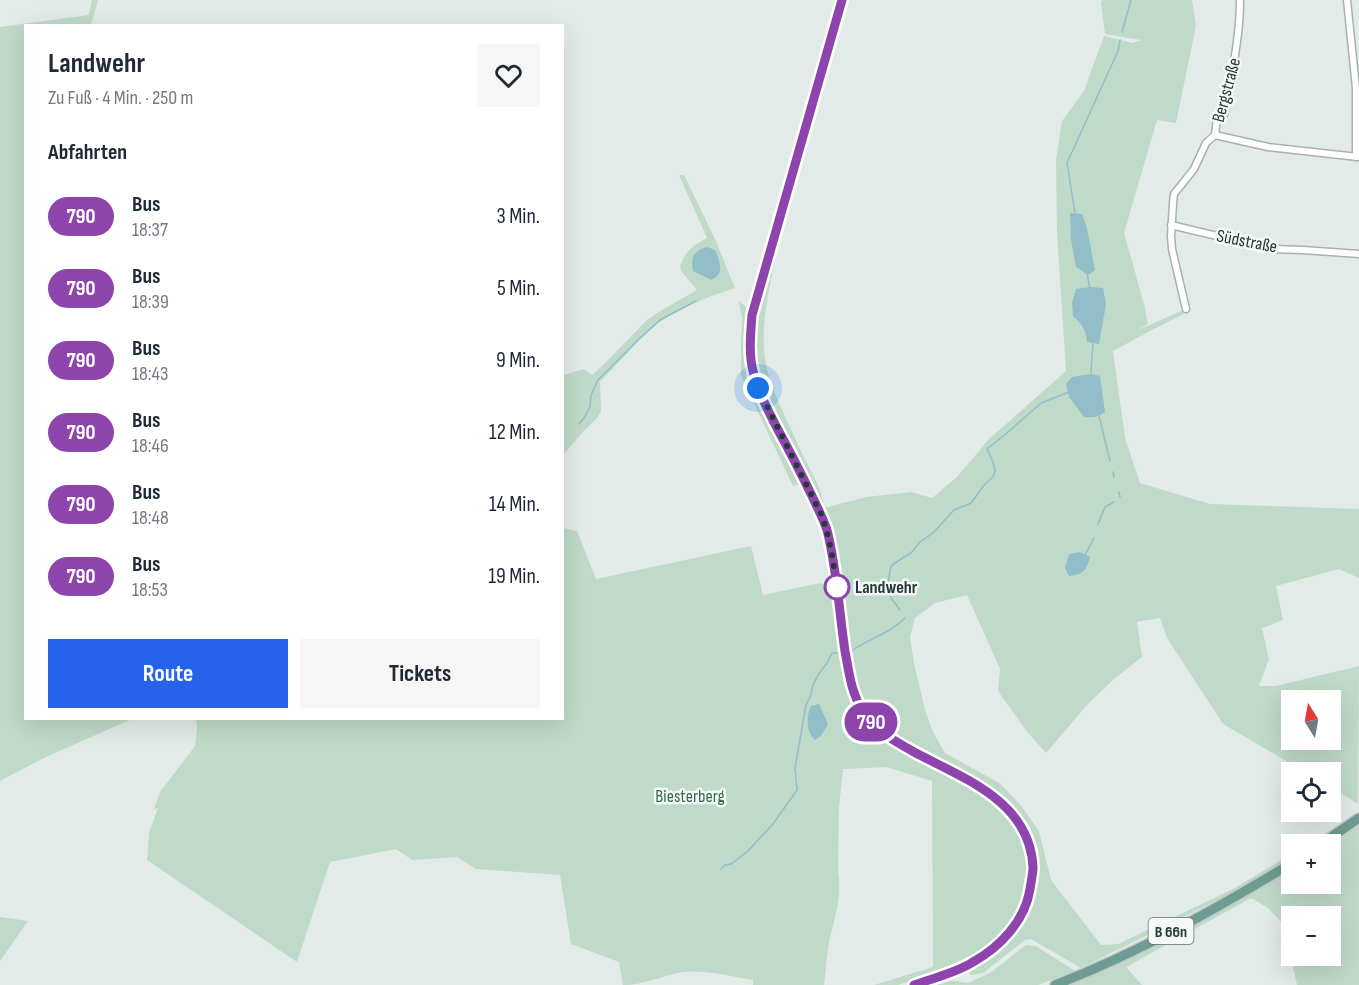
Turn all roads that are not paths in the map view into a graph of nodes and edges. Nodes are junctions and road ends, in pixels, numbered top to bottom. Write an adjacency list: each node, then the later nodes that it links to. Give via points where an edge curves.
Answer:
1 (842, 0): 12 (main road, via 752,315 753,374 826,528 849,675 863,712 896,742 1000,801 1028,841 1033,868 1023,913 1002,940 972,964)
2 (1239, 0): 4 (street, Bergstraße, via 1233,73 1224,115 1217,118)
3 (1347, 0): 5 (street, via 1356,88)
4 (1215, 135): 5 (street, via 1268,147); 6 (street, Bergstraße, via 1174,194)
5 (1357, 157)
6 (1171, 225): 7 (street, Südstraße, via 1271,249); 8 (street, Bergstraße, via 1172,249)
7 (1359, 254)
8 (1186, 309)
9 (1359, 818): 10 (main road)
10 (1336, 834)
11 (1281, 869): 13 (main road, B 66n, via 1194,920)
12 (914, 985)
13 (1055, 985)

